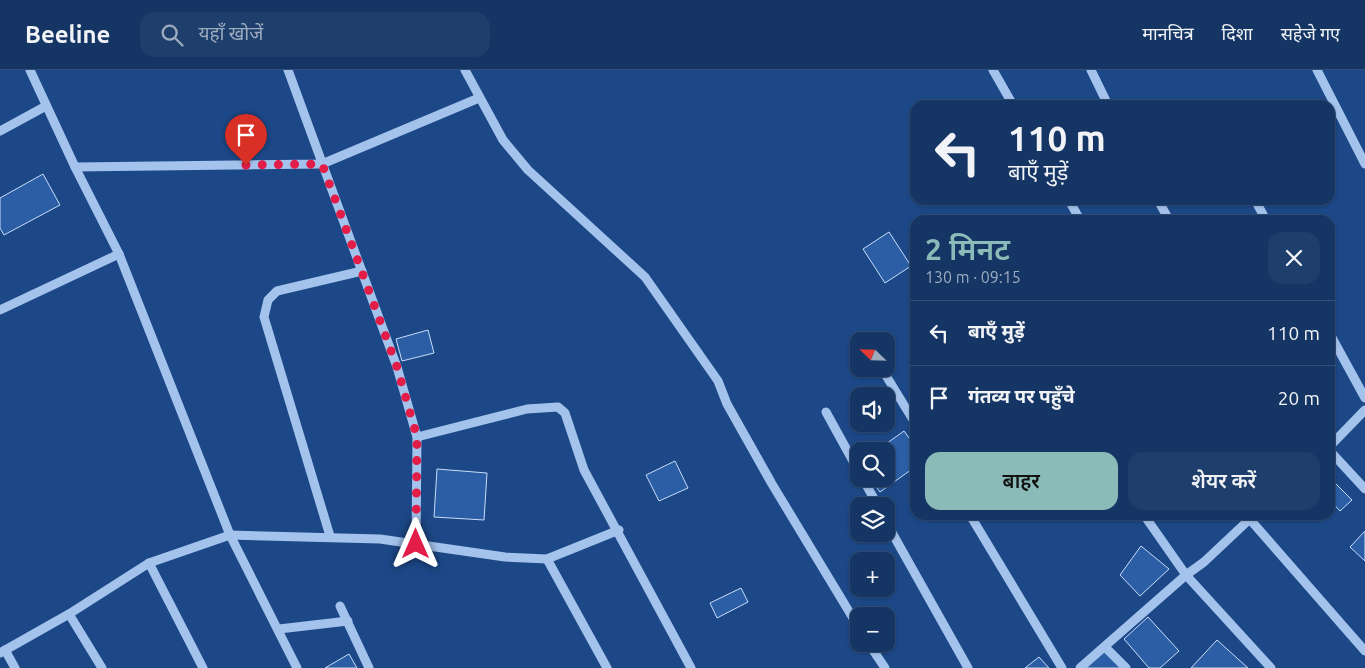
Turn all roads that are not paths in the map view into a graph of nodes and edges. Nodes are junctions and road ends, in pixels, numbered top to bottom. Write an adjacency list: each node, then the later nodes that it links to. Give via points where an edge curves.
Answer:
1 (30, 70): 12 (street)
2 (288, 70): 14 (street)
3 (465, 70): 7 (street)
4 (993, 70): 8 (street)
5 (1091, 70): 9 (street)
6 (1318, 70): 10 (street)
7 (479, 98): 14 (street); 44 (street, via 503,140 528,170 645,277 718,381 727,404 772,484)
8 (1010, 100)
9 (1106, 100)
10 (1333, 100)
11 (1335, 104): 15 (street)
12 (46, 106): 13 (street); 16 (street)
13 (0, 131)
14 (322, 164): 16 (street); 18 (street)
15 (1365, 164)
16 (75, 167): 17 (street)
17 (119, 254): 19 (street); 36 (street)
18 (362, 271): 26 (street, via 397,367); 37 (street, via 277,290 268,300 264,317)
19 (0, 310)
20 (1335, 343): 22 (street)
21 (887, 378): 25 (street)
22 (1365, 398)
23 (1365, 410): 27 (street)
24 (826, 412): 28 (street)
25 (910, 415)
26 (417, 437): 35 (street, via 527,409 558,407 565,413 584,470); 39 (street)
27 (1335, 441)
28 (850, 456)
29 (1335, 456): 30 (street)
30 (1365, 489)
31 (973, 520): 61 (street)
32 (1148, 520): 42 (street)
33 (1247, 520): 42 (street)
34 (1253, 520): 50 (street)
35 (619, 530): 40 (street); 58 (street)
36 (230, 535): 37 (street); 41 (street); 47 (street)
37 (330, 536): 39 (street)
38 (895, 538): 60 (street)
39 (416, 544): 40 (street, via 504,557)
40 (547, 559): 57 (street)
41 (149, 563): 45 (street); 54 (street)
42 (1186, 575): 48 (street); 64 (street)
43 (340, 606): 46 (street)
44 (850, 613)
45 (68, 614): 49 (street); 53 (street)
46 (348, 621): 47 (street); 56 (street)
47 (279, 629): 55 (street)
48 (1106, 647): 62 (street); 63 (street)
49 (3, 651): 52 (street)
50 (1365, 651)
51 (874, 652): 59 (street)
52 (15, 668)
53 (102, 668)
54 (203, 668)
55 (297, 668)
56 (370, 668)
57 (607, 668)
58 (692, 668)
59 (885, 668)
60 (968, 668)
61 (1062, 668)
62 (1080, 668)
63 (1126, 668)
64 (1271, 668)

